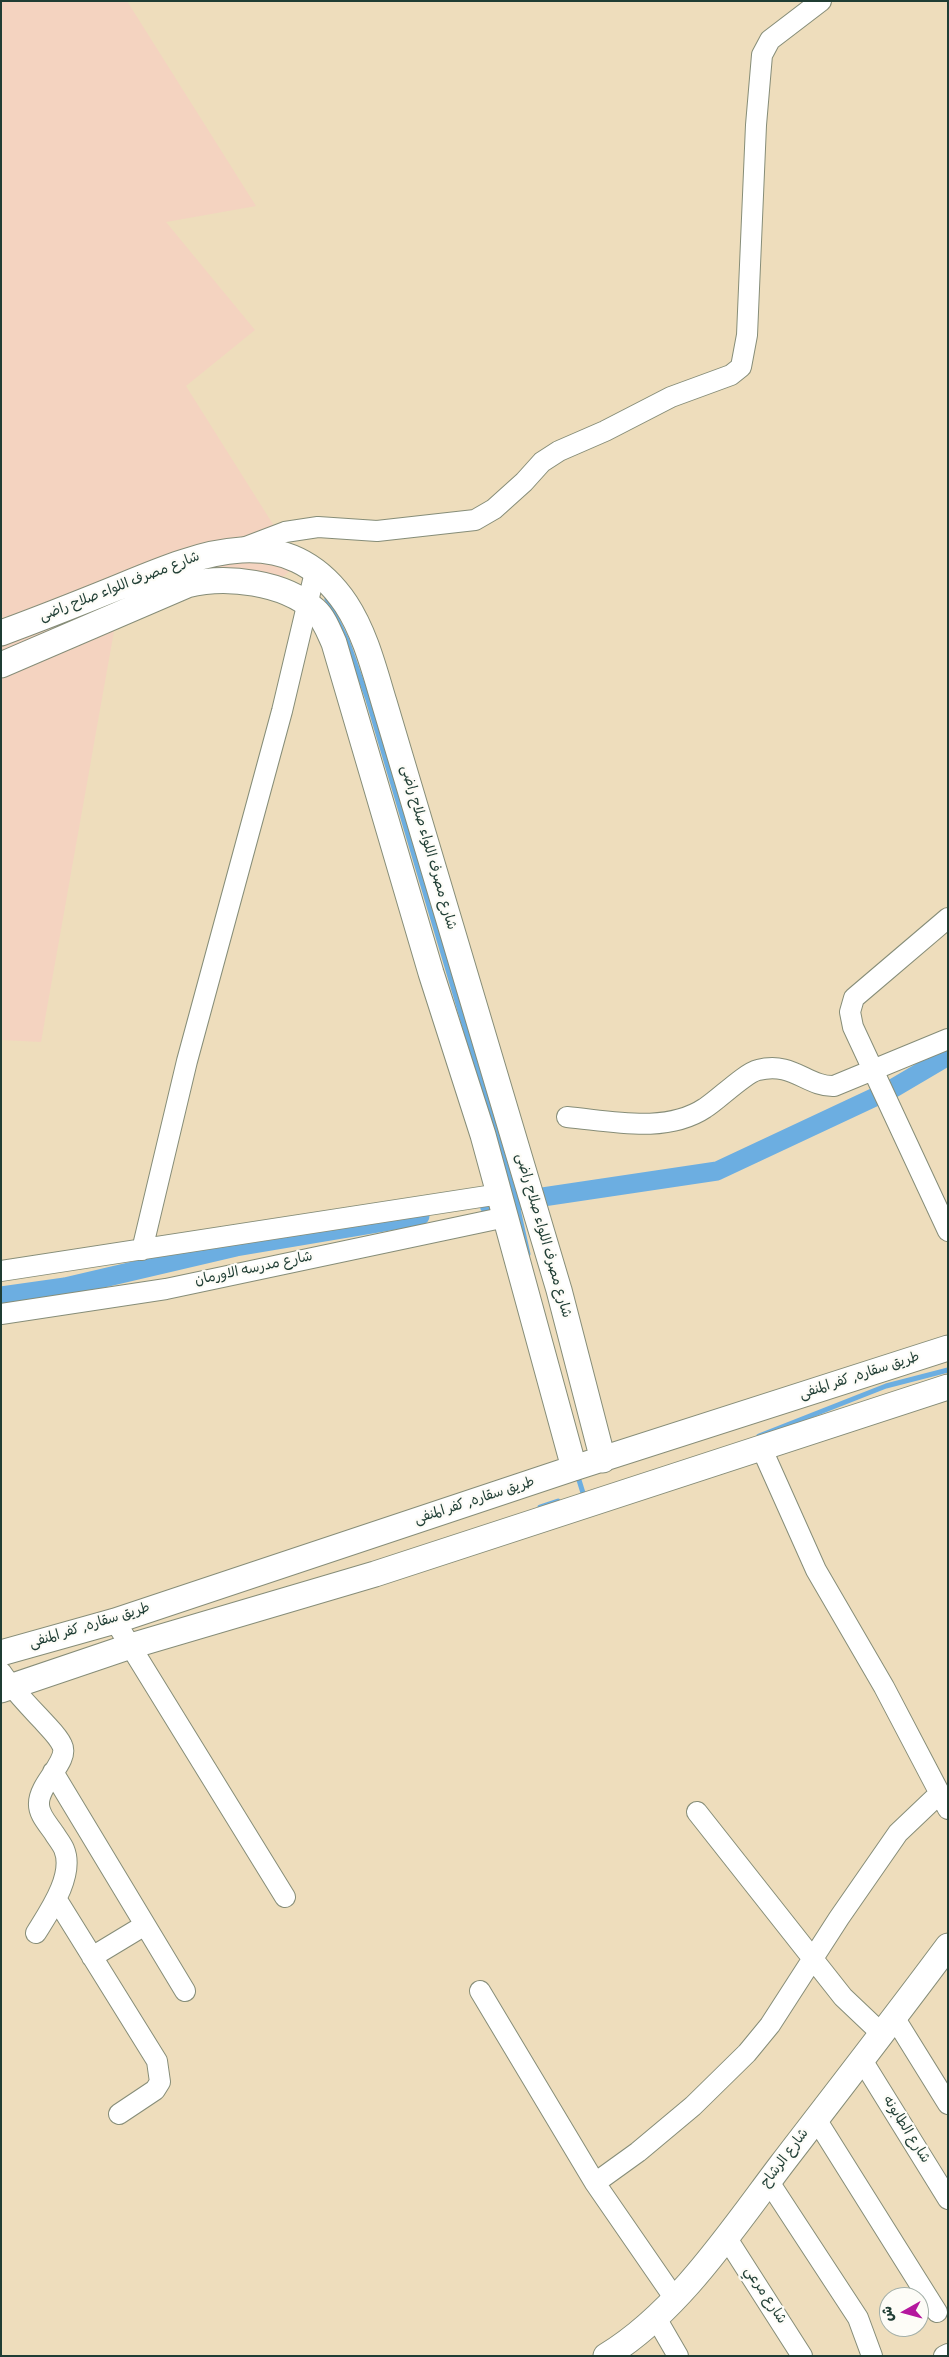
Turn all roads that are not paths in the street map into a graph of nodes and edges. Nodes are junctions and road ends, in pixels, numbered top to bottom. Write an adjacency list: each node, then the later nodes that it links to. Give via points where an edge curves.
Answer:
1 (821, 1): 2 (street, via 770,40 762,55 747,335 741,367 731,376 671,397 559,451 542,462 494,509 474,520 377,531 318,527 285,532)
2 (239, 550): 3 (street, شارع مصرف اللواء صلاح راضى, via 274,551 302,562); 5 (street, شارع مصرف اللواء صلاح راضى, via 212,552 172,565)
3 (314, 572): 4 (street); 8 (street, شارع مصرف اللواء صلاح راضى, via 346,605 368,647)
4 (306, 604): 6 (street, شارع مصرف اللواء صلاح راضى, via 291,595 264,587 236,582 200,582 186,585); 9 (street, شارع مصرف اللواء صلاح راضى, via 316,610 334,643); 18 (street, via 282,711 188,1061)
5 (1, 633)
6 (1, 665)
7 (948, 918): 11 (street, via 854,998 850,1012 853,1027)
8 (471, 997): 9 (street); 13 (street, شارع مصرف اللواء صلاح راضى)
9 (442, 1009): 14 (street, شارع مصرف اللواء صلاح راضى)
10 (948, 1039): 11 (street)
11 (874, 1070): 12 (street, via 834,1086 825,1086 794,1071 756,1070 691,1118 640,1124); 17 (street)
12 (567, 1117)
13 (510, 1126): 14 (street); 16 (street, شارع مصرف اللواء صلاح راضى)
14 (483, 1135): 15 (street, شارع مصرف اللواء صلاح راضى)
15 (503, 1206): 16 (street); 18 (street); 20 (street, شارع مدرسه الاورمان, via 166,1289); 26 (street, شارع مصرف اللواء صلاح راضى)
16 (535, 1211): 25 (street, شارع مصرف اللواء صلاح راضى)
17 (948, 1231)
18 (142, 1250): 19 (street)
19 (1, 1271)
20 (1, 1314)
21 (948, 1348): 23 (street, طريق سقاره, كفر المنفى)
22 (948, 1387): 23 (street, طريق سقاره, كفر المنفى)
23 (789, 1419): 24 (street, طريق سقاره, كفر المنفى); 25 (street, طريق سقاره, كفر المنفى)
24 (761, 1447): 27 (street, طريق سقاره, كفر المنفى, via 375,1574); 33 (street, via 816,1570 884,1687)
25 (603, 1460): 26 (street, طريق سقاره, كفر المنفى)
26 (574, 1468): 27 (street, طريق سقاره, كفر المنفى)
27 (253, 1594): 28 (street, طريق سقاره, كفر المنفى); 29 (street, طريق سقاره, كفر المنفى)
28 (115, 1621): 29 (street); 30 (street, طريق سقاره, كفر المنفى)
29 (132, 1646): 31 (street, طريق سقاره, كفر المنفى); 35 (street)
30 (1, 1653)
31 (5, 1682): 32 (street, via 62,1745 63,1757)
32 (53, 1772): 36 (street, via 38,1804 64,1849 66,1860); 37 (street)
33 (944, 1801): 41 (street, via 898,1833)
34 (697, 1812): 41 (street)
35 (284, 1897)
36 (57, 1900): 38 (street); 40 (street)
37 (145, 1925): 40 (street); 42 (street)
38 (36, 1933)
39 (948, 1946): 44 (street, شارع الرشاح)
40 (92, 1957): 47 (street, via 157,2062 160,2073 160,2082 155,2090)
41 (812, 1958): 44 (street, via 843,1997); 50 (street, via 770,2025 747,2053 693,2106 638,2152)
42 (185, 1991)
43 (480, 1991): 50 (street)
44 (888, 2026): 45 (street, شارع الرشاح); 46 (street)
45 (862, 2060): 48 (street, شارع الرشاح); 51 (street, شارع الطابونه)
46 (948, 2104)
47 (118, 2114)
48 (816, 2119): 49 (street, شارع الرشاح); 54 (street)
49 (768, 2182): 52 (street, شارع الرشاح); 60 (street, via 858,2318)
50 (594, 2183): 53 (street)
51 (948, 2199)
52 (726, 2237): 53 (street, شارع الرشاح); 59 (street, شارع مرعي)
53 (675, 2299): 55 (street, شارع الرشاح)
54 (937, 2312)
55 (656, 2318): 57 (street, شارع الرشاح, via 626,2344); 58 (street)
56 (948, 2354): 61 (street)
57 (606, 2356)
58 (678, 2356)
59 (802, 2356)
60 (872, 2356)
61 (944, 2356)

